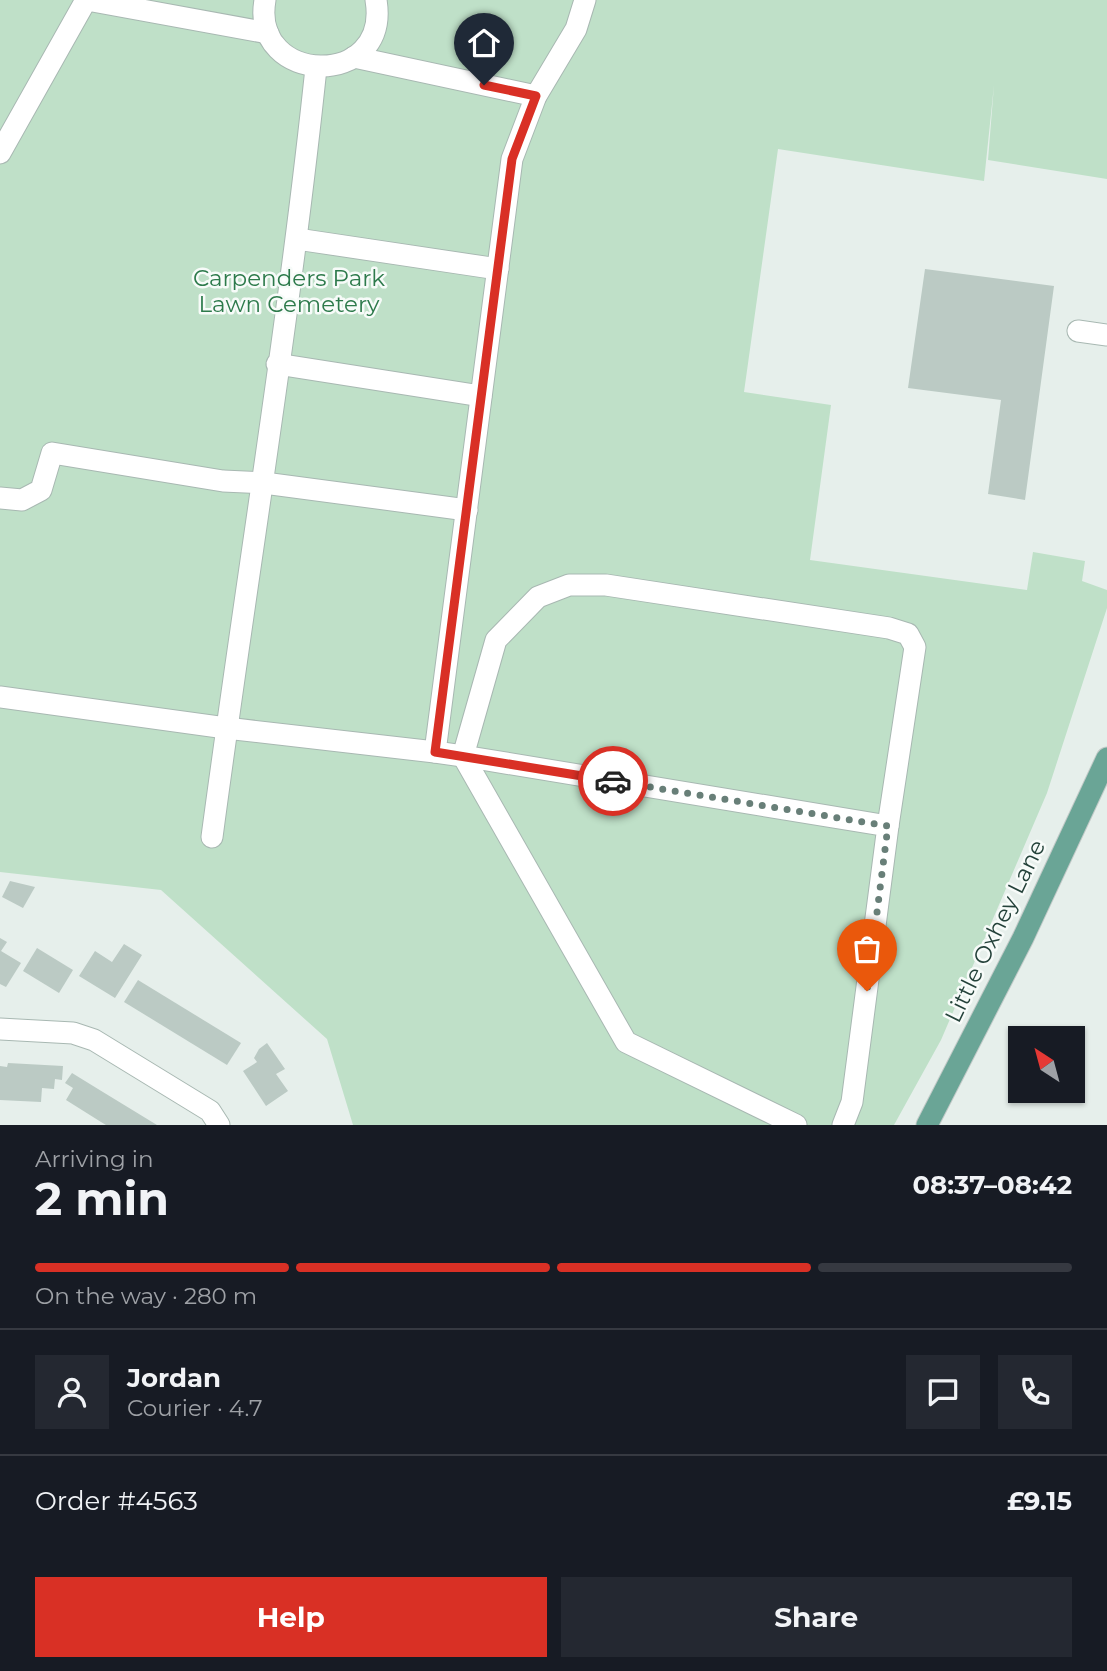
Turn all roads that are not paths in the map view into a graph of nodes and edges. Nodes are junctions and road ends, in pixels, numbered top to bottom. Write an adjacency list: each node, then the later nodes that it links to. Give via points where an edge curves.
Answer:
1 (87, 0): 5 (street); 9 (street)
2 (265, 0): 5 (street)
3 (376, 0): 6 (street, via 378,14 371,38)
4 (585, 0): 8 (street, via 576,29)
5 (268, 33): 7 (street, via 287,57)
6 (354, 57): 7 (street, via 336,66); 8 (street)
7 (316, 68): 10 (street)
8 (536, 96): 11 (street, via 512,159)
9 (0, 153)
10 (297, 239): 11 (street); 14 (street)
11 (498, 269): 15 (street)
12 (1078, 331): 13 (street)
13 (1107, 335)
14 (277, 364): 15 (street); 16 (street)
15 (481, 396): 18 (street)
16 (264, 483): 17 (street, via 223,481 52,453 41,490 22,500); 18 (street); 20 (street)
17 (0, 498)
18 (467, 510): 21 (street)
19 (0, 697): 20 (street)
20 (226, 728): 21 (street); 25 (street)
21 (435, 752): 22 (street)
22 (463, 756): 24 (street); 24 (street, via 496,640 538,597 569,585 606,585 889,628 908,634 915,647); 28 (street, via 626,1042)
23 (1107, 758): 30 (main road, Little Oxhey Lane)
24 (888, 826): 29 (street, via 852,1102)
25 (212, 837)
26 (0, 1029): 27 (street, via 73,1033 94,1040 210,1111)
27 (219, 1125)
28 (796, 1125)
29 (843, 1125)
30 (927, 1125)

